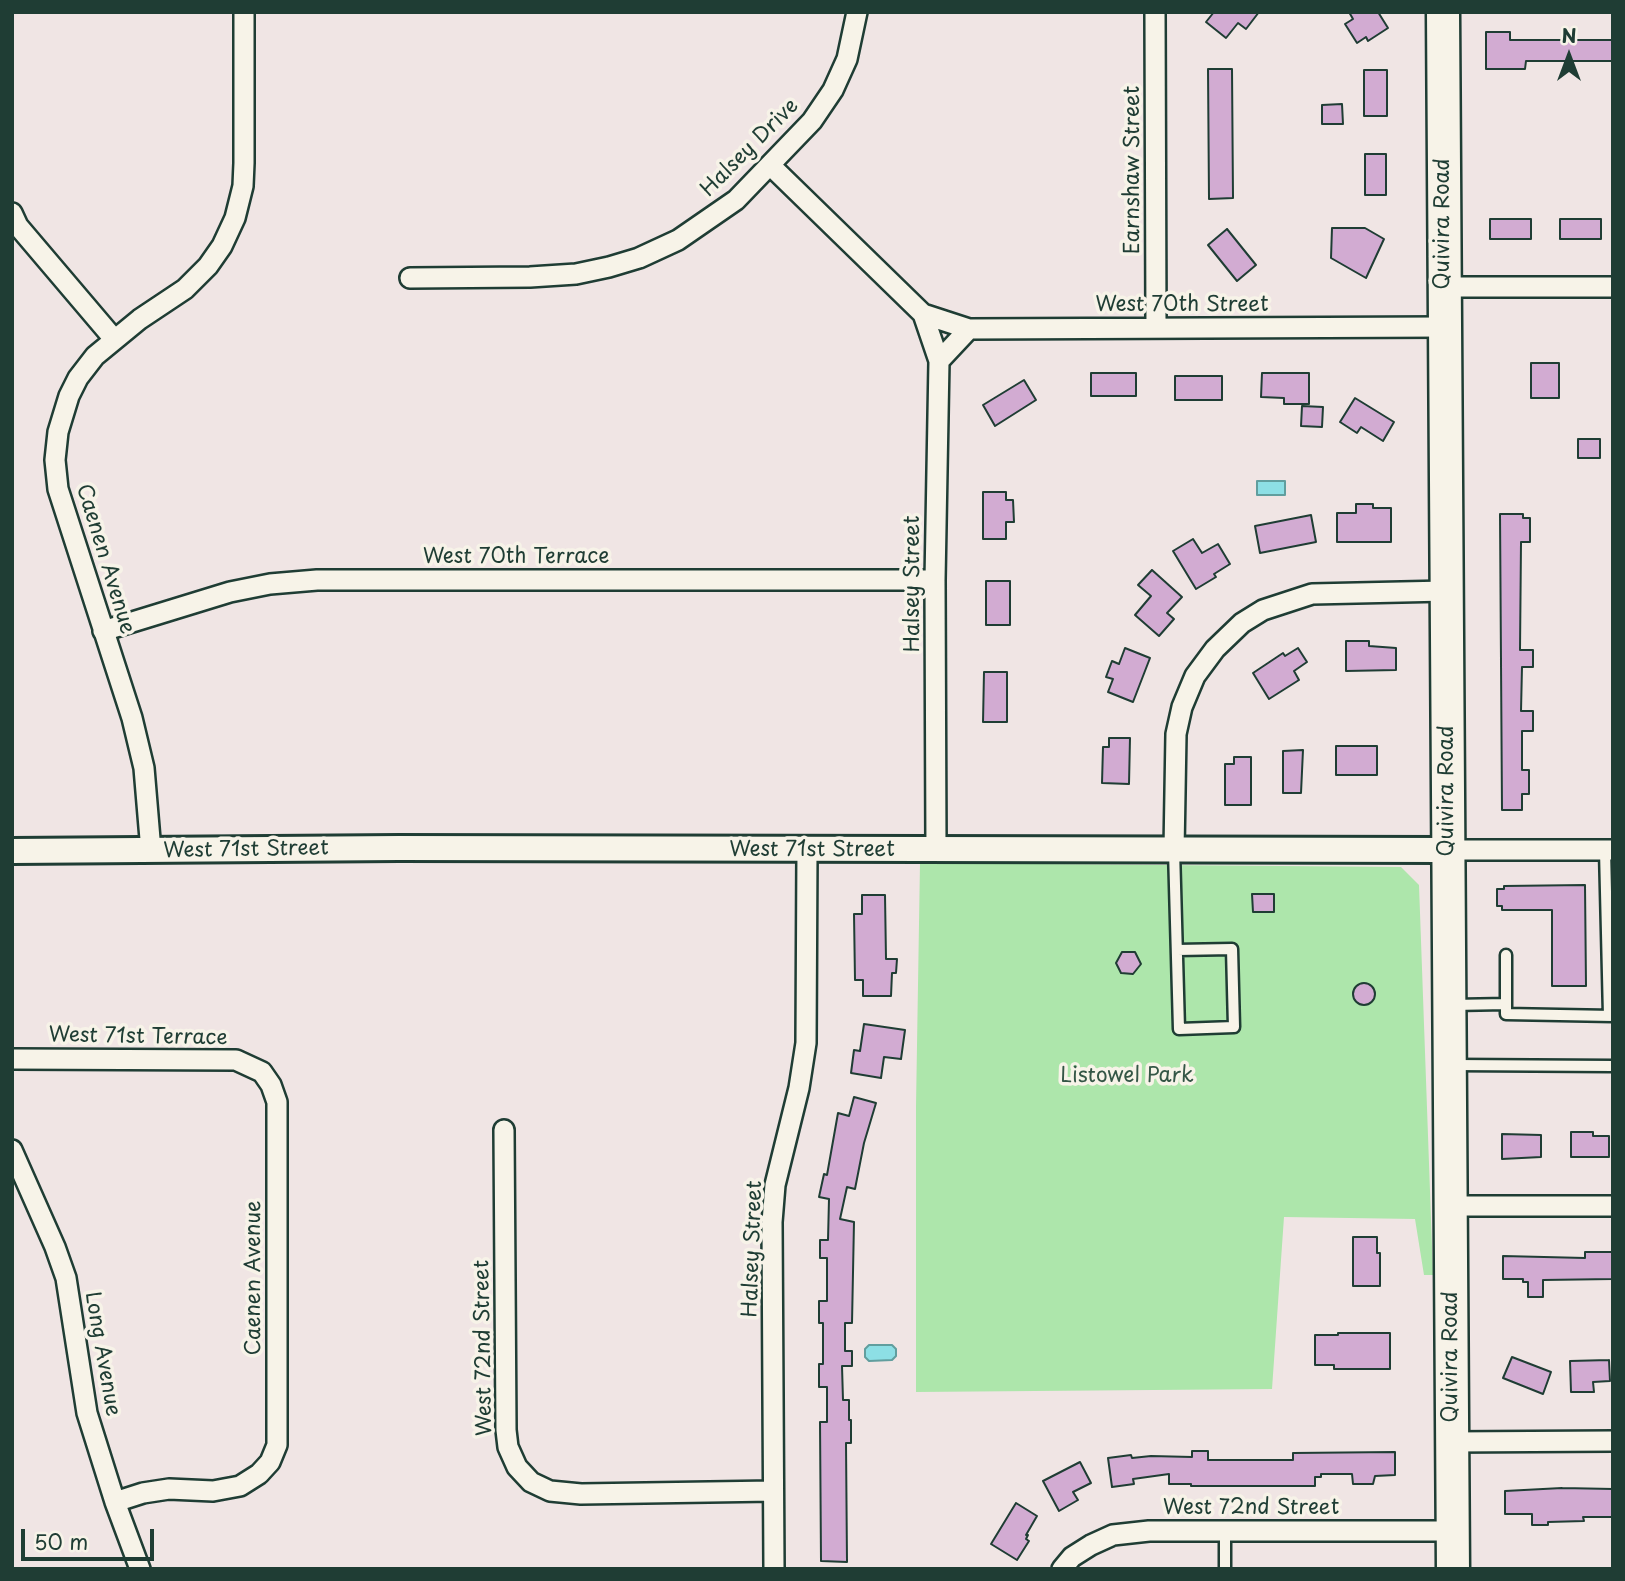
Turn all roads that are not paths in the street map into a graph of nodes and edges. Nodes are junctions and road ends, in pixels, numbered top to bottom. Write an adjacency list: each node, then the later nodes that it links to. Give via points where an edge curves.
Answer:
1 (244, 12): 14 (street, Caenen Avenue, via 243,186 235,218 208,266 185,289)
2 (858, 12): 5 (street, Halsey Drive, via 847,59 833,90 812,121)
3 (1156, 12): 12 (street, Earnshaw Street)
4 (1443, 12): 8 (main road, Quivira Road)
5 (770, 165): 7 (street, Halsey Drive, via 736,200 678,240 639,258 576,274); 10 (street, West 70th Street)
6 (12, 213): 14 (street, via 18,226)
7 (410, 278)
8 (1443, 287): 9 (street); 11 (main road, Quivira Road)
9 (1613, 287)
10 (923, 314): 13 (street, West 70th Street); 15 (street, West 70th Street)
11 (1443, 327): 12 (street, West 70th Street); 17 (main road, Quivira Road)
12 (1156, 328): 13 (street, West 70th Street)
13 (969, 329): 15 (street)
14 (114, 339): 18 (street, Caenen Avenue, via 78,378 58,432 55,460 58,489)
15 (939, 361): 16 (street, Halsey Street)
16 (935, 580): 18 (street, West 70th Terrace, via 317,580 230,592); 25 (street, Halsey Street)
17 (1446, 591): 20 (street, via 1312,594 1263,610 1242,623 1195,676 1182,707 1175,734); 21 (main road, Quivira Road)
18 (103, 631): 24 (street, Caenen Avenue, via 144,768)
19 (807, 850): 24 (street, West 71st Street); 25 (street, West 71st Street); 41 (street, Halsey Street, via 806,1043 775,1185 772,1222)
20 (1174, 850): 21 (street, West 71st Street); 25 (street, West 71st Street); 26 (lane)
21 (1447, 850): 22 (street, West 71st Street); 29 (main road, Quivira Road)
22 (1609, 850): 30 (lane)
23 (12, 851): 24 (street, West 71st Street)
24 (151, 851)
25 (936, 851)
26 (1177, 950): 26 (lane, via 1179,1029 1234,1027 1232,949)
27 (1506, 955): 28 (lane)
28 (1506, 1003): 29 (lane); 30 (lane, via 1506,1014)
29 (1449, 1005): 32 (main road, Quivira Road)
30 (1611, 1016)
31 (12, 1059): 34 (street, West 71st Terrace, via 236,1060)
32 (1450, 1065): 33 (lane); 37 (main road, Quivira Road)
33 (1613, 1066)
34 (262, 1072): 42 (street, Caenen Avenue, via 277,1102 277,1445 270,1462 240,1486 212,1491 169,1489)
35 (504, 1130): 41 (street, West 72nd Street, via 506,1430 517,1467 531,1482 550,1491 581,1494)
36 (12, 1150): 42 (street, Long Avenue, via 66,1278 87,1413)
37 (1451, 1206): 38 (street); 40 (main road, Quivira Road)
38 (1613, 1206)
39 (1613, 1441): 40 (street)
40 (1451, 1442): 44 (main road, Quivira Road)
41 (773, 1491): 46 (street, Halsey Street)
42 (116, 1502): 45 (street, Long Avenue)
43 (1225, 1531): 44 (street, West 72nd Street); 47 (street, West 72nd Street, via 1113,1535 1072,1557); 48 (lane)
44 (1452, 1531): 49 (main road, Quivira Road)
45 (140, 1569)
46 (774, 1569)
47 (1062, 1569)
48 (1226, 1569)
49 (1453, 1569)

